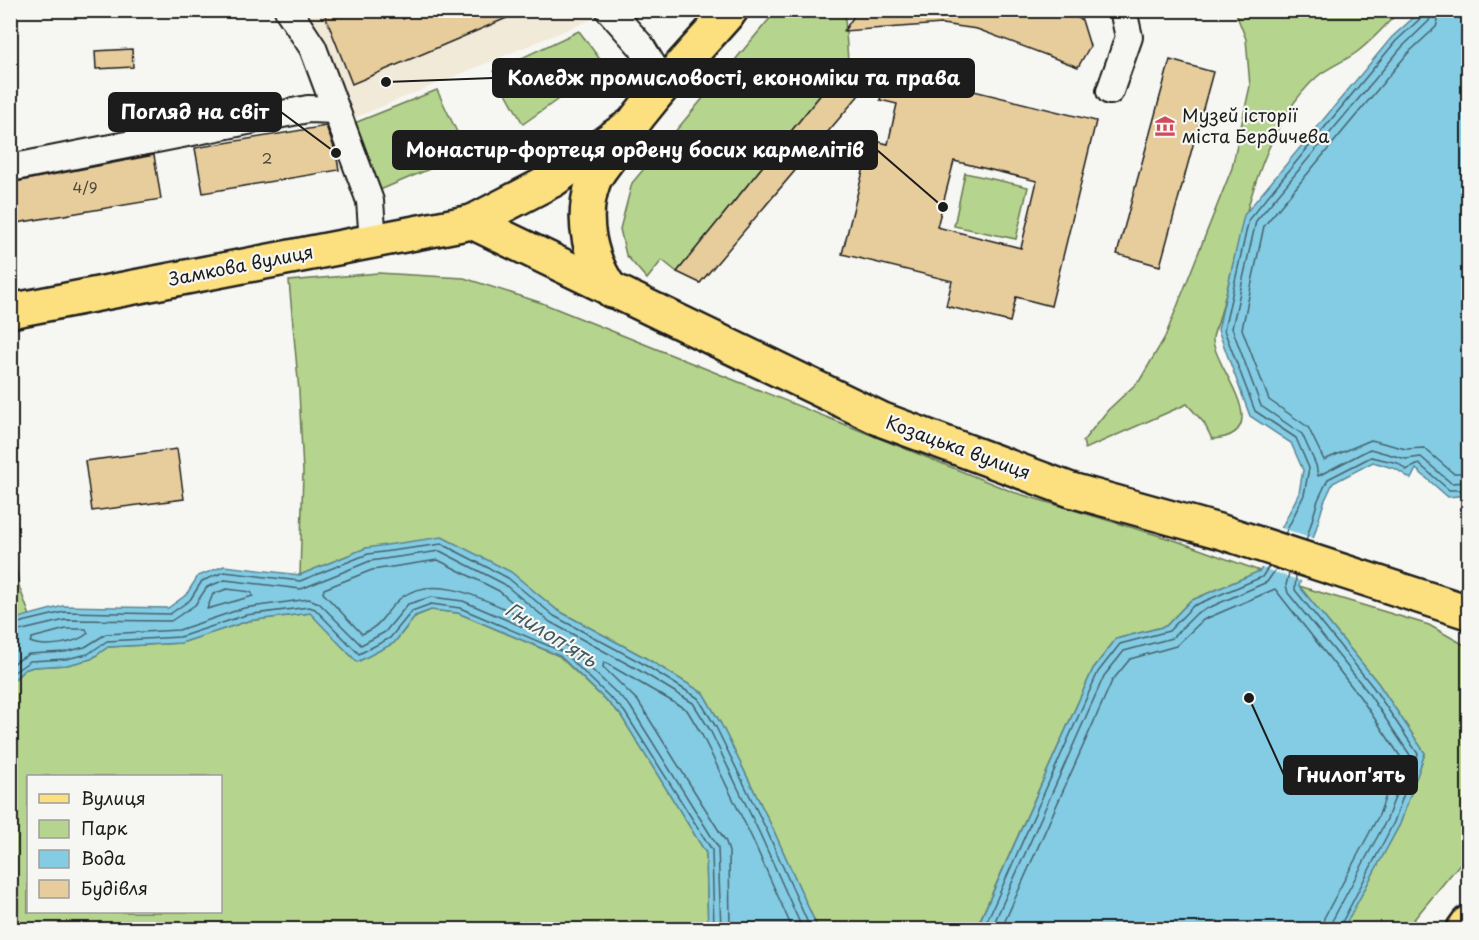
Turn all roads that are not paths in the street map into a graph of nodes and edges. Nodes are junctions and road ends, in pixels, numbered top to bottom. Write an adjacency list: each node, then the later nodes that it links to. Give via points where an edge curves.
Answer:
1 (288, 10): 7 (lane, via 313,48)
2 (609, 10): 5 (lane, via 640,46)
3 (731, 10): 5 (main road)
4 (1123, 10): 6 (lane, via 1130,37)
5 (664, 86): 8 (main road)
6 (1110, 92)
7 (336, 110): 9 (lane, via 308,109); 11 (lane, via 370,201)
8 (628, 128): 10 (main road, Замкова вулиця, via 553,180); 12 (main road, via 593,181 589,201 591,253 598,273)
9 (10, 168)
10 (472, 222): 11 (main road, Замкова вулиця); 12 (main road, Козацька вулиця)
11 (373, 242): 13 (main road, Замкова вулиця)
12 (612, 291): 14 (main road, Козацька вулиця, via 883,420 1071,490 1222,532)
13 (12, 309)
14 (1468, 612)
15 (1468, 923): 16 (main road)
16 (1464, 930)

